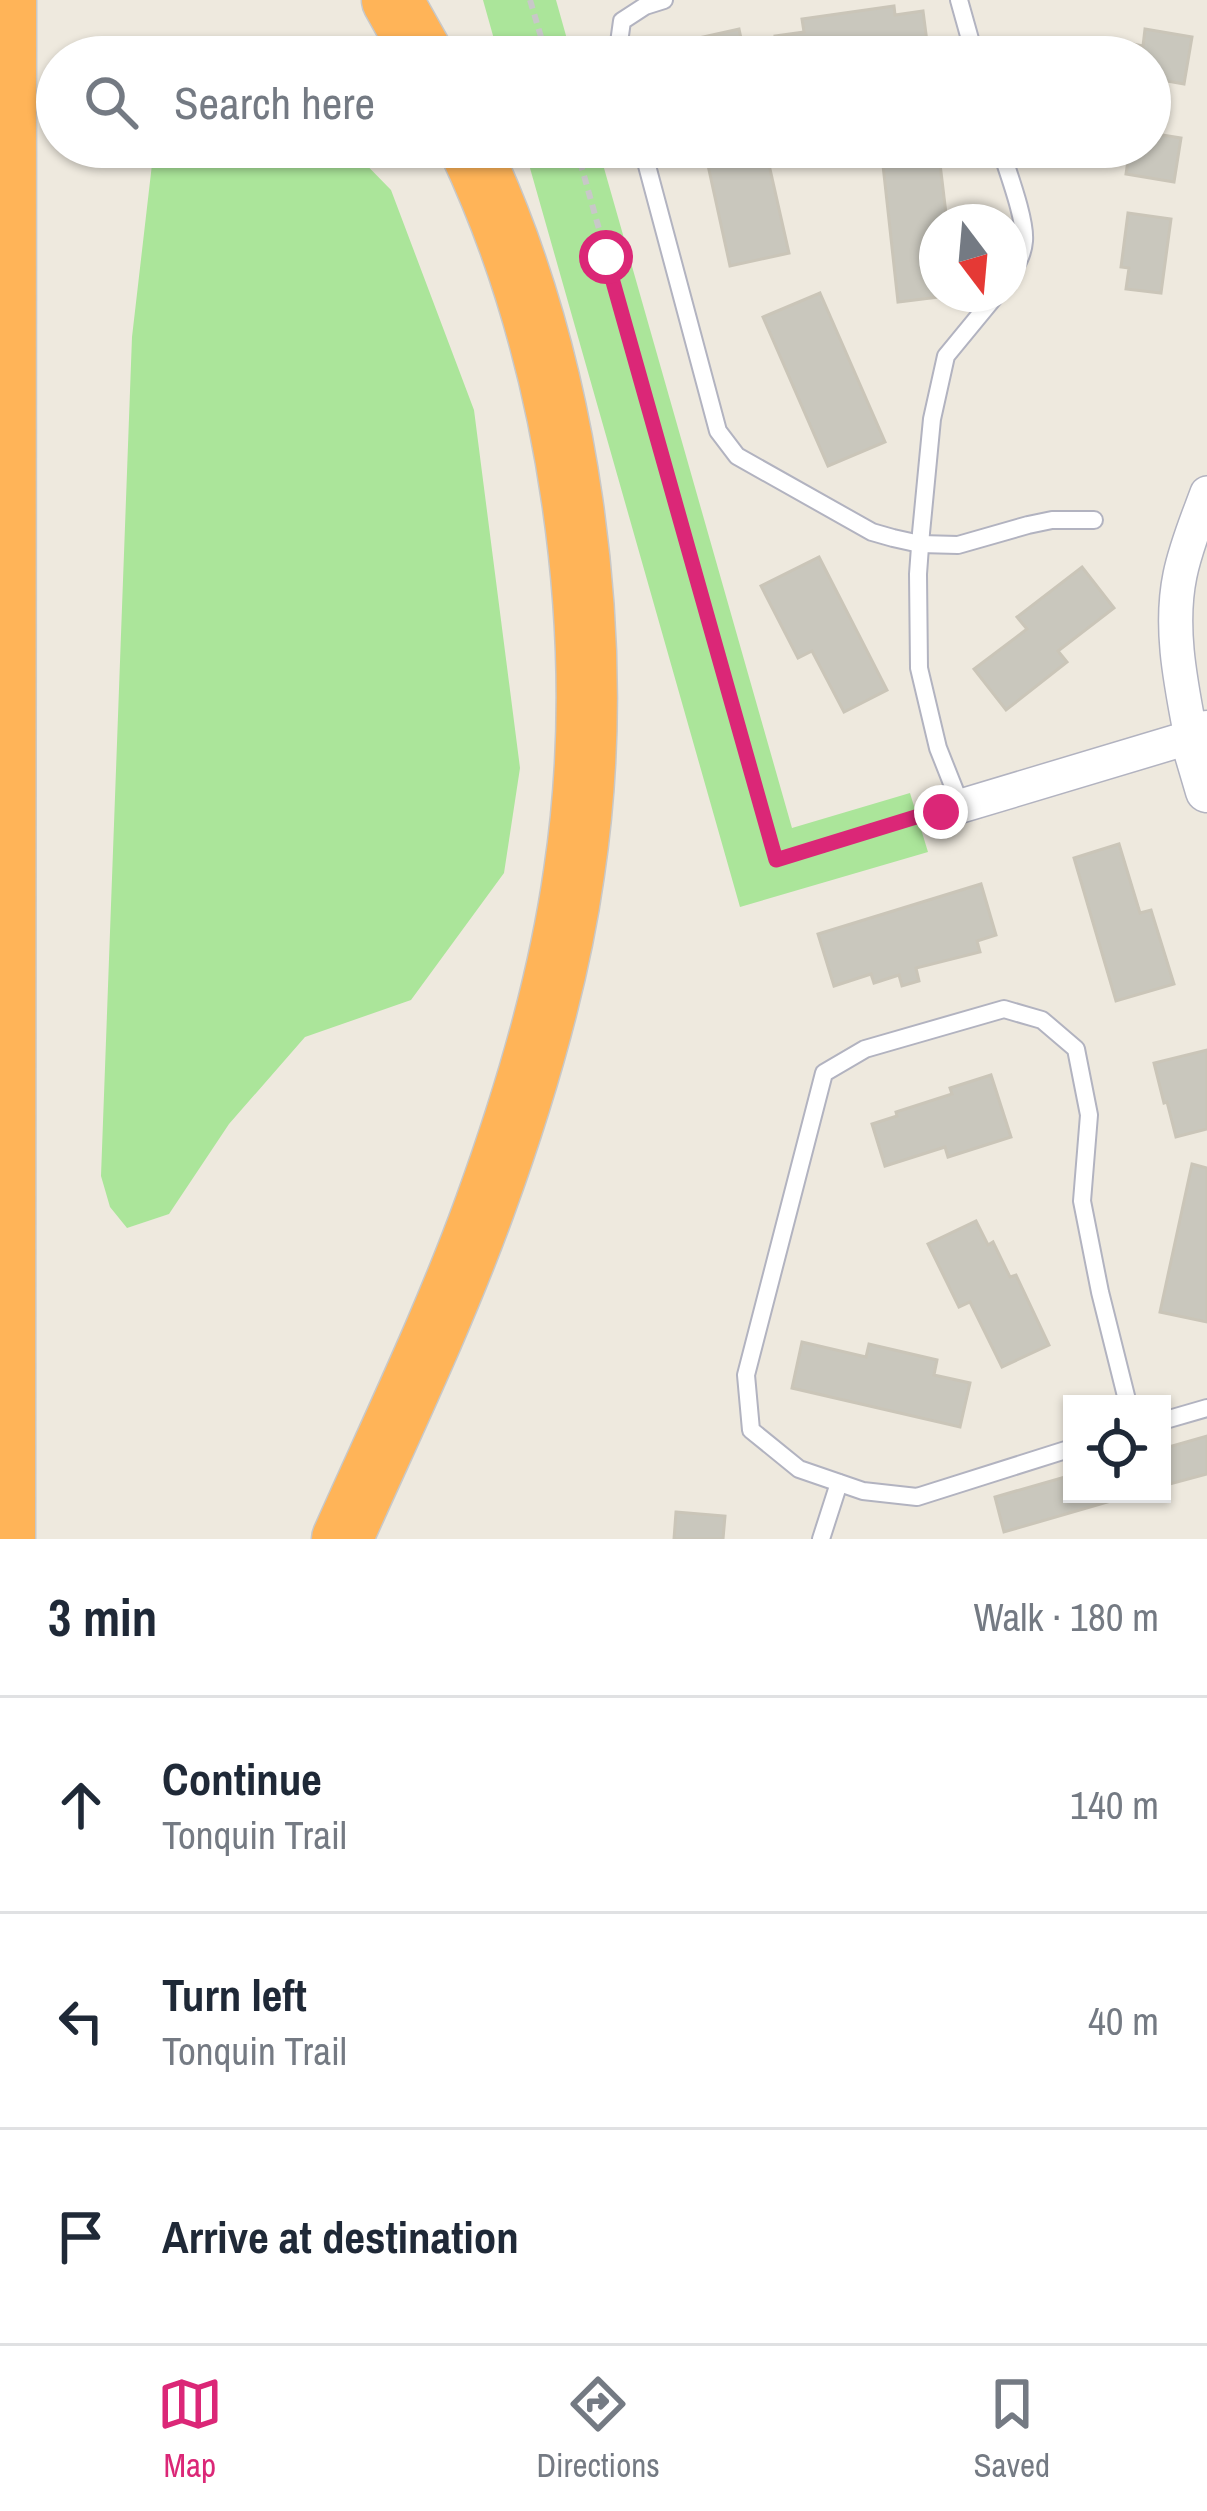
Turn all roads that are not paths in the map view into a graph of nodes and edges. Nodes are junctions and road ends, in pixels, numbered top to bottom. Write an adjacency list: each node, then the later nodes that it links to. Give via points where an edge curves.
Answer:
1 (6, 0): 24 (highway)
2 (392, 0): 5 (highway)
3 (664, 0): 6 (lane, via 622,21)
4 (959, 0): 7 (lane)
5 (412, 36)
6 (620, 36)
7 (969, 36)
8 (477, 168): 25 (highway, via 516,266 568,475 585,681 576,850 555,970 486,1204)
9 (648, 168): 15 (lane, via 718,431 737,456 872,532)
10 (1006, 168): 11 (lane)
11 (1016, 204)
12 (982, 312): 15 (lane, via 946,356)
13 (1207, 493): 16 (street, via 1179,579 1176,617 1183,696)
14 (1094, 520): 15 (lane, via 1052,520 958,545)
15 (920, 544): 18 (lane, via 920,668)
16 (1199, 734): 17 (street); 18 (street)
17 (1207, 791)
18 (951, 809)
19 (1126, 1395): 23 (lane, via 1082,1201 1089,1115 1076,1049 1042,1020 1004,1009 865,1049 824,1073 746,1375 752,1430 799,1469)
20 (1207, 1408): 21 (lane)
21 (1171, 1418)
22 (1063, 1451): 23 (lane, via 917,1497)
23 (839, 1483): 26 (lane)
24 (5, 1539)
25 (342, 1539)
26 (821, 1539)

